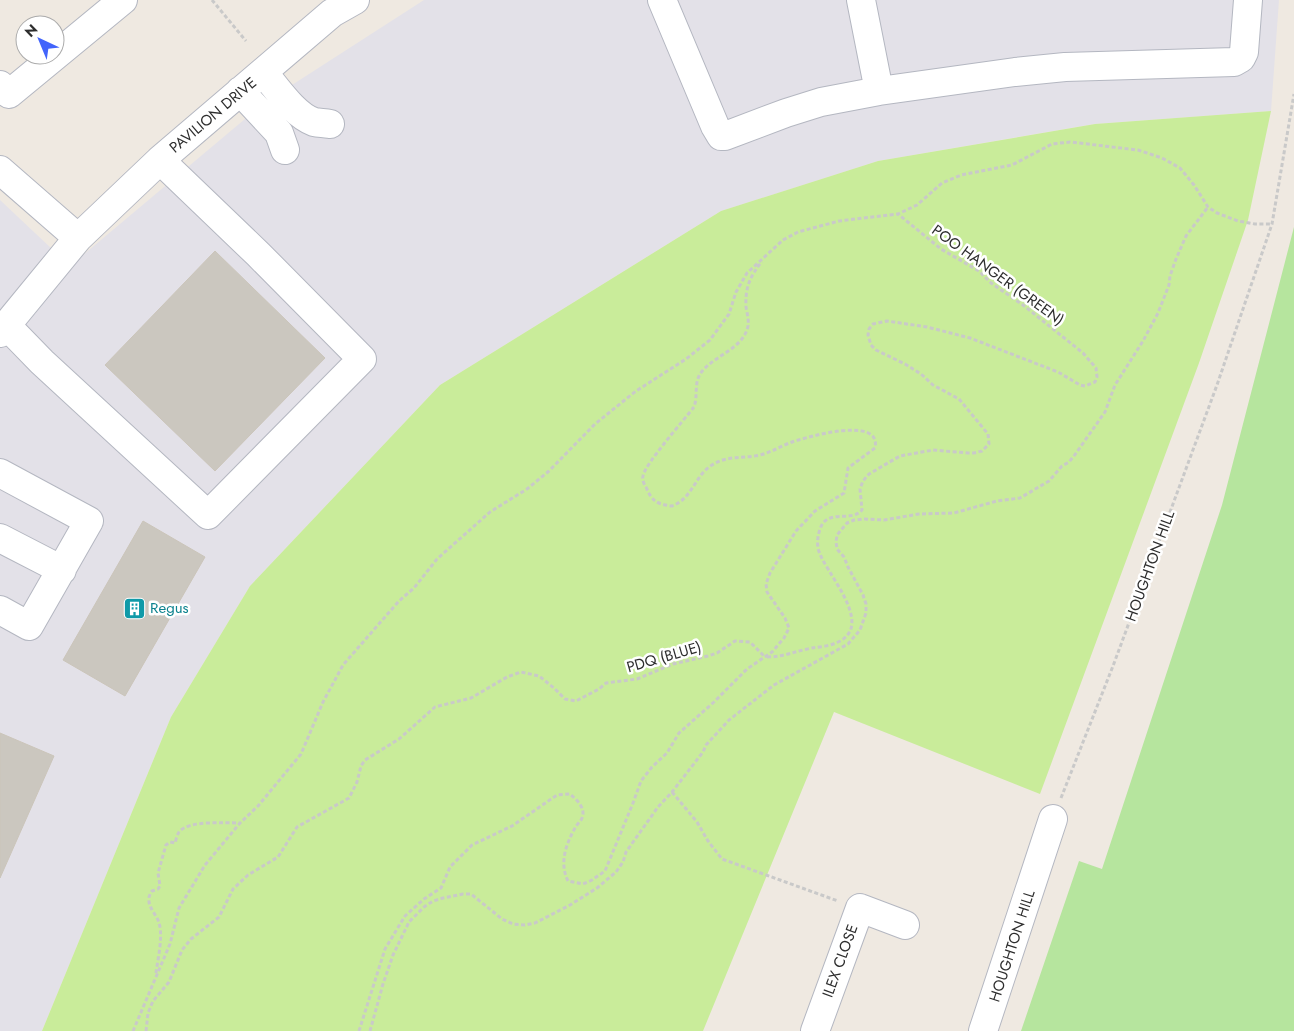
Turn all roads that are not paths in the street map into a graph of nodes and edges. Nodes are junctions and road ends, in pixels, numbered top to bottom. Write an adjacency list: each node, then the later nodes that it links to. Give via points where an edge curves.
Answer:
1 (123, 0): 7 (street, via 9,94)
2 (355, 0): 6 (street, PAVILION DRIVE, via 332,14)
3 (662, 0): 9 (street, via 721,136 821,102)
4 (860, 0): 9 (street)
5 (1248, 0): 9 (street, via 1244,52 1234,62 1065,67)
6 (263, 72): 8 (street, PAVILION DRIVE); 10 (street, via 303,116 314,122)
7 (0, 86)
8 (240, 91): 11 (street, via 279,133); 12 (street, PAVILION DRIVE)
9 (878, 91)
10 (330, 124)
11 (285, 150)
12 (160, 160): 14 (street, PAVILION DRIVE); 15 (street, via 362,359 208,515)
13 (0, 170): 14 (street)
14 (78, 238): 15 (street, PAVILION DRIVE)
15 (3, 329)
16 (0, 473): 18 (street, via 88,521)
17 (0, 538): 18 (street)
18 (62, 570): 19 (street, via 29,626)
19 (0, 610)
20 (1053, 819): 23 (street, HOUGHTON HILL)
21 (905, 925): 22 (street, ILEX CLOSE, via 860,908)
22 (814, 1031)
23 (983, 1031)

